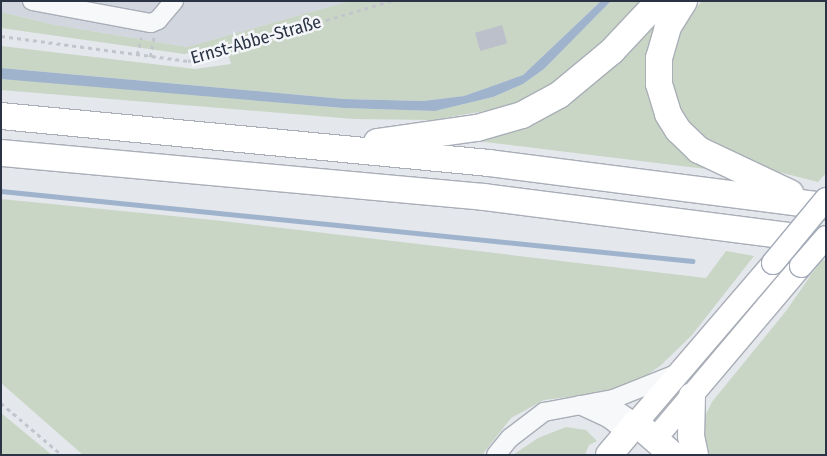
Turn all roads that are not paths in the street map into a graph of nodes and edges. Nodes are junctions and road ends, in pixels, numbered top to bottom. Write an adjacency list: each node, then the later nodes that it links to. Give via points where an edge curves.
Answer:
1 (32, 1): 2 (street, via 143,23 158,20)
2 (174, 1)
3 (659, 1): 6 (highway, via 612,51 559,95 522,115 477,128)
4 (684, 1): 8 (highway, via 668,27 659,58 661,96 673,123 687,140 714,160)
5 (1, 116): 6 (highway)
6 (340, 148): 8 (highway)
7 (1, 153): 10 (highway, via 484,197)
8 (822, 203): 11 (main road, bridge)
9 (826, 237): 12 (main road, bridge)
10 (826, 241)
11 (678, 373): 13 (street, via 642,389); 14 (main road)
12 (692, 396): 14 (main road); 17 (highway, via 691,436)
13 (588, 404): 14 (street, via 615,408); 15 (street, via 551,410 538,416 510,438)
14 (647, 444): 16 (highway)
15 (496, 455)
16 (610, 455)
17 (696, 455)

